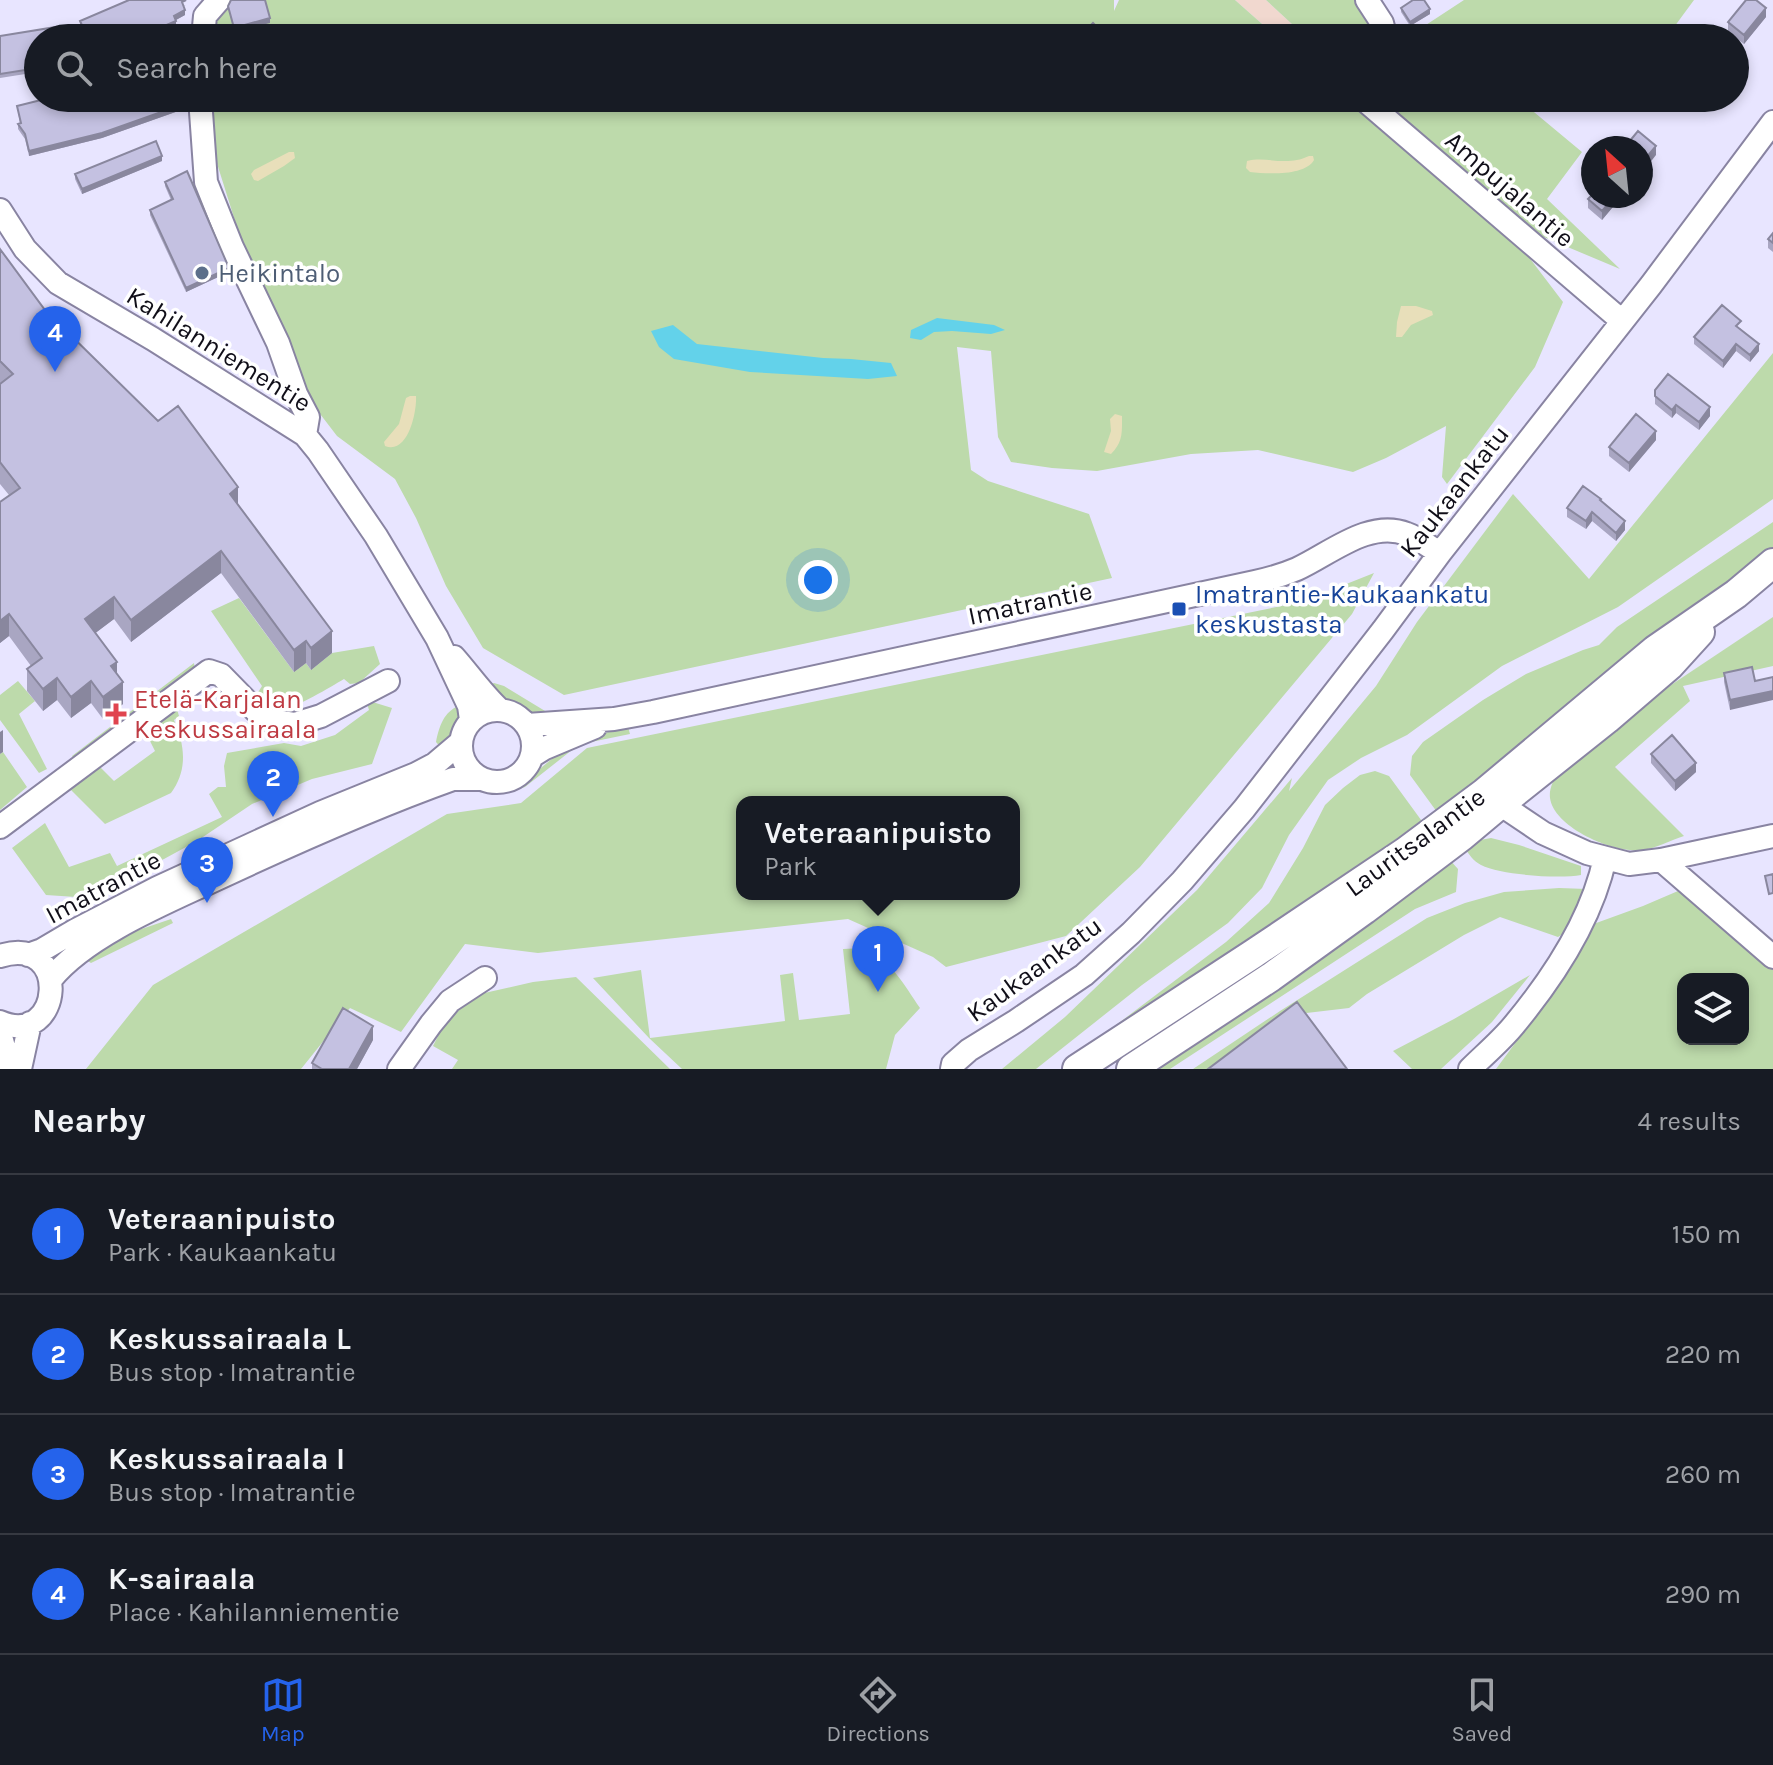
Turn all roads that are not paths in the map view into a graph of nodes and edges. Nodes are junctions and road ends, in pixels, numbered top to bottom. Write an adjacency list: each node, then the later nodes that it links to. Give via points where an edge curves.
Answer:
1 (219, 0): 3 (street)
2 (1367, 0): 4 (street)
3 (204, 24)
4 (1382, 24)
5 (201, 112): 10 (street, via 206,182 308,417)
6 (1384, 112): 9 (street, Ampujalantie)
7 (1773, 122): 9 (street, Kaukaankatu)
8 (0, 210): 10 (street, Kahilanniementie, via 25,249 58,283)
9 (1622, 321): 11 (street, Kaukaankatu)
10 (305, 435): 13 (street, Kahilanniementie, via 376,536)
11 (1440, 553): 16 (street, Imatrantie, via 1409,534 1378,531 1297,569 1255,582); 37 (street, Kaukaankatu, via 1244,809 1182,881 1084,975 969,1050)
12 (1773, 563): 22 (main road, Lauritsalantie, via 1655,650)
13 (437, 638): 15 (street, Kahilanniementie); 17 (street, Kahilanniementie)
14 (388, 681): 23 (street, via 295,724 264,719 221,675 209,671)
15 (499, 709): 17 (street); 18 (street)
16 (619, 718): 18 (street, Imatrantie); 20 (street, Imatrantie)
17 (471, 720): 19 (street)
18 (527, 725): 20 (street)
19 (461, 742): 21 (street, via 465,764); 27 (street, Imatrantie, via 416,774 170,882 42,950)
20 (532, 756): 21 (street, via 512,779)
21 (482, 779): 30 (street, Imatrantie, via 453,779 283,847 104,936)
22 (1492, 799): 25 (street, via 1543,833); 38 (main road, Lauritsalantie); 39 (main road, Lauritsalantie, via 1462,836 1353,918)
23 (0, 827)
24 (1773, 836): 26 (street)
25 (1605, 858): 26 (street, via 1629,864); 40 (street, via 1600,881 1566,954 1513,1026)
26 (1661, 860): 28 (street)
27 (9, 952): 30 (street, via 38,960)
28 (1773, 957)
29 (485, 978): 36 (street, via 450,1001)
30 (51, 979): 32 (street, via 51,1000)
31 (0, 1022): 32 (street)
32 (30, 1023): 35 (street)
33 (0, 1033): 34 (street)
34 (10, 1069)
35 (20, 1069)
36 (399, 1069)
37 (952, 1069)
38 (1077, 1069)
39 (1131, 1069)
40 (1470, 1069)

